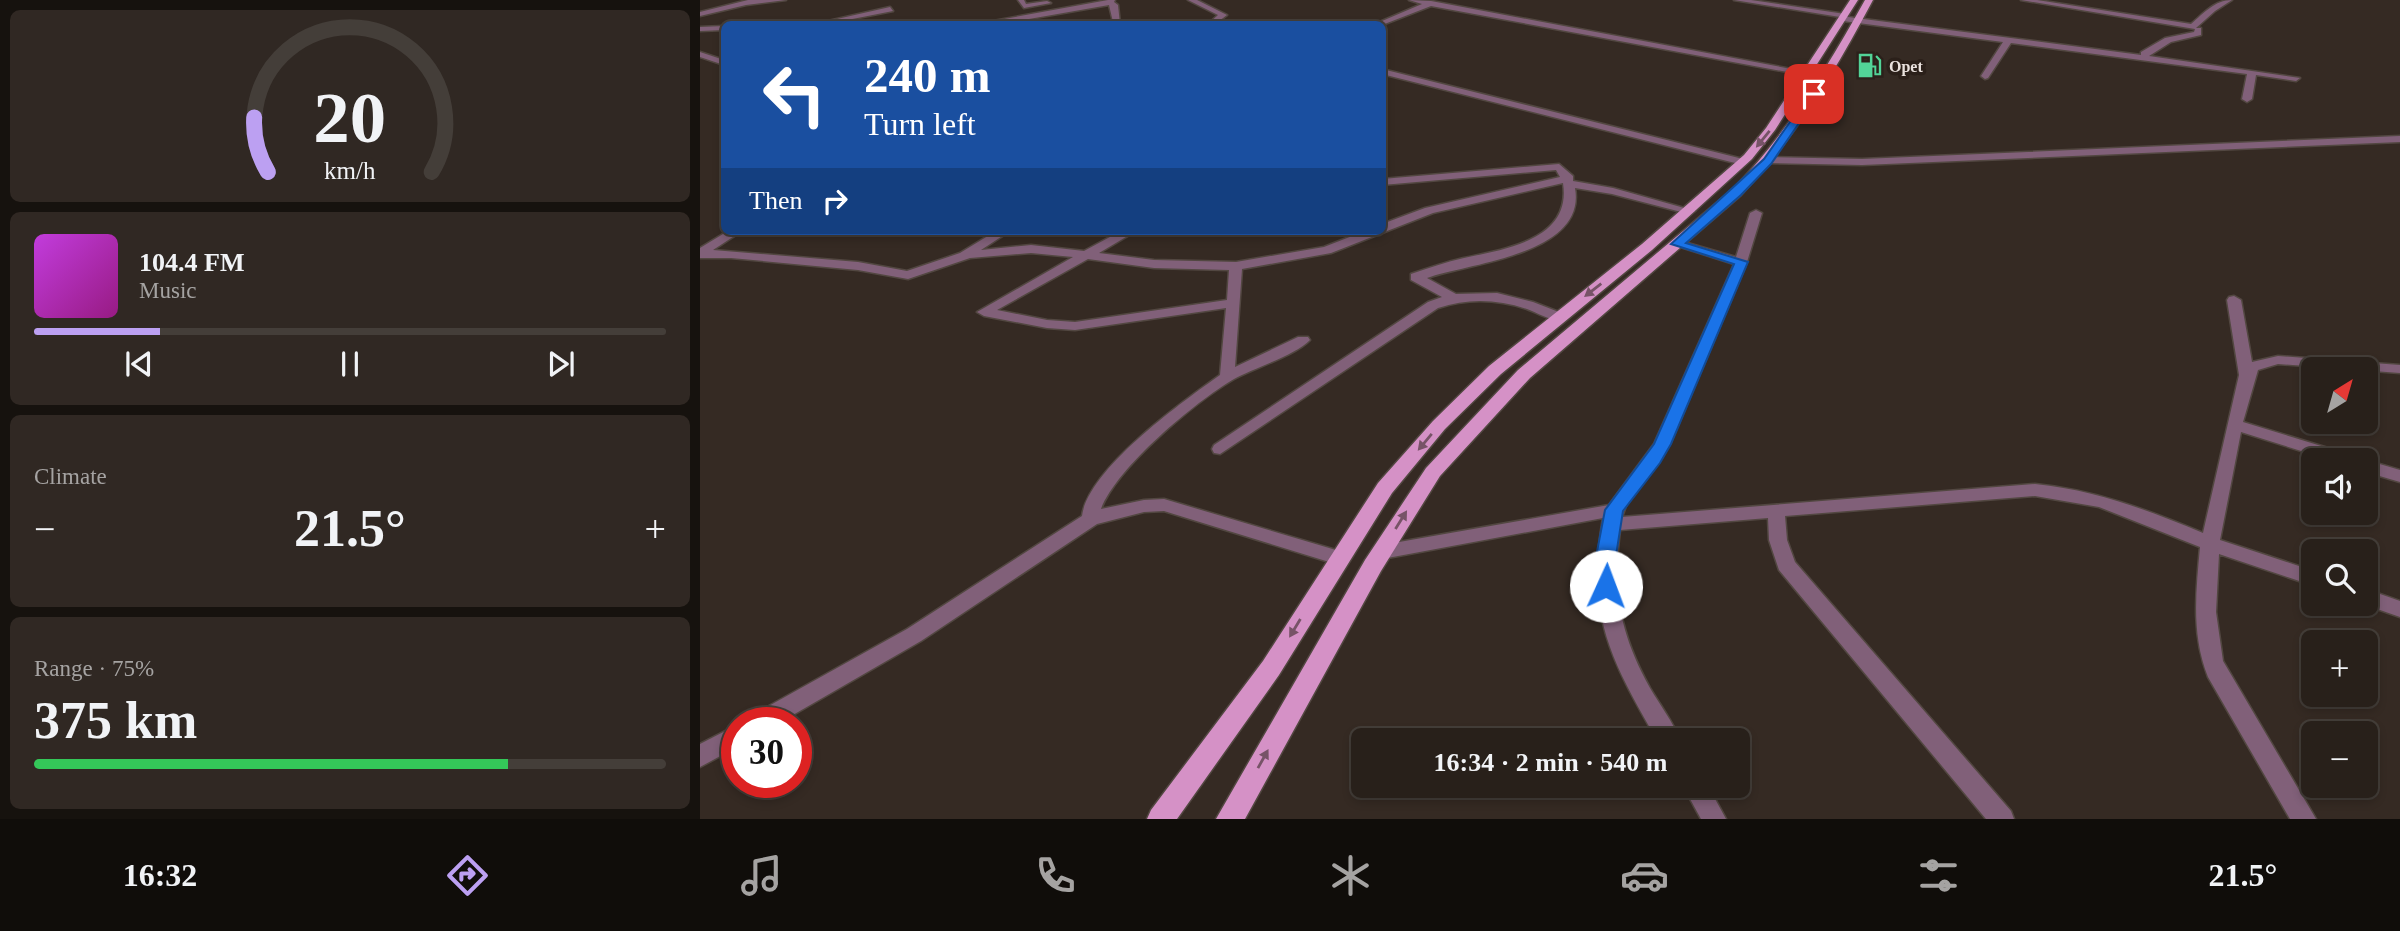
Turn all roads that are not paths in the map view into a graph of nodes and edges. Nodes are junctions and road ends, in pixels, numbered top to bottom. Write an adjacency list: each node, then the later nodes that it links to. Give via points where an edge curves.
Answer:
1 (756, 0): 14 (street)
2 (783, 0): 14 (street)
3 (1021, 0): 11 (street, via 1024,6)
4 (1191, 0): 21 (street, via 1223,15)
5 (1412, 0): 13 (street)
6 (1737, 0): 17 (street)
7 (1854, 0): 17 (main road)
8 (1869, 0): 17 (main road)
9 (2024, 0): 23 (street)
10 (2229, 0): 23 (street)
11 (1050, 2)
12 (1111, 2): 19 (street); 20 (street)
13 (1433, 2): 22 (street); 32 (street)
14 (744, 4): 16 (street)
15 (891, 9): 18 (street)
16 (700, 14)
17 (1848, 19): 26 (street); 32 (main road); 37 (main road, via 1788,135)
18 (833, 21)
19 (1025, 21)
20 (1117, 21)
21 (1215, 21)
22 (1386, 21)
23 (2193, 27): 28 (street, via 2198,33 2168,40 2144,54)
24 (721, 28): 25 (street)
25 (700, 29)
26 (2008, 41): 28 (street); 33 (street)
27 (700, 54): 29 (street)
28 (2146, 58): 31 (street)
29 (721, 62)
30 (1386, 72): 38 (street)
31 (2252, 72): 34 (street); 35 (street)
32 (1808, 73): 38 (main road, one-way to 38)
33 (1984, 76)
34 (2296, 78)
35 (2247, 99)
36 (2400, 139): 37 (street, via 1863,162)
37 (1769, 160): 48 (main road)
38 (1743, 162): 41 (main road)
39 (1569, 181): 40 (street, via 1559,166); 41 (street); 43 (street, via 1429,210); 54 (street, via 1572,202 1563,220 1546,234 1503,255 1416,277)
40 (1386, 182)
41 (1689, 211): 57 (main road, one-way to 57)
42 (1756, 213): 52 (street)
43 (1386, 226)
44 (730, 235): 49 (street)
45 (998, 235): 51 (street)
46 (1123, 235): 50 (street)
47 (1366, 235): 53 (street, via 1327,250)
48 (1677, 244): 52 (street); 72 (main road, one-way to 48, via 1433,472 1477,422 1524,374)
49 (700, 254): 51 (street, via 846,265 908,275)
50 (1086, 255): 51 (street, via 1016,249); 53 (street, via 1154,264); 56 (street, via 984,312 1075,326)
51 (964, 257)
52 (1741, 262): 69 (street, via 1662,444)
53 (1236, 266): 56 (street)
54 (1451, 297): 57 (street, via 1503,298); 65 (street)
55 (2234, 300): 60 (street)
56 (1234, 303): 61 (street)
57 (1559, 317): 73 (main road, one-way to 73, via 1439,425 1385,488)
58 (1303, 340): 61 (street)
59 (2395, 369): 60 (street, via 2278,360 2252,367); 62 (street)
60 (2247, 374): 63 (street)
61 (1227, 377): 70 (street, via 1139,444 1091,508)
62 (2400, 383)
63 (2234, 425): 64 (street); 71 (street)
64 (2309, 448)
65 (1220, 449)
66 (2378, 470): 67 (street)
67 (2400, 476)
68 (1776, 509): 69 (street); 71 (street, via 2051,490 2118,505); 85 (street, via 1786,565)
69 (1613, 517): 72 (street); 78 (street, via 1605,562 1607,608 1625,663)
70 (1091, 519): 73 (street, via 1164,505); 77 (street, via 914,635)
71 (2210, 544): 74 (street); 86 (street, via 2205,629 2210,656)
72 (1382, 552): 83 (main road, one-way to 72)
73 (1339, 558): 82 (main road, one-way to 82, via 1272,667)
74 (2301, 575)
75 (2378, 601): 76 (street)
76 (2400, 609)
77 (787, 707)
78 (1662, 728)
79 (721, 744): 80 (street)
80 (700, 756)
81 (1702, 798): 84 (street)
82 (1161, 819)
83 (1230, 819)
84 (1714, 819)
85 (2002, 819)
86 (2304, 819)

